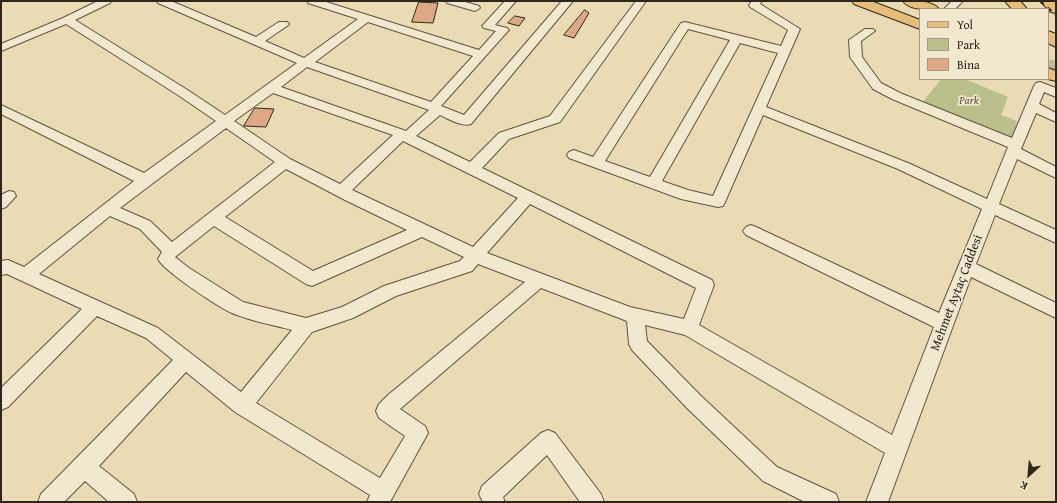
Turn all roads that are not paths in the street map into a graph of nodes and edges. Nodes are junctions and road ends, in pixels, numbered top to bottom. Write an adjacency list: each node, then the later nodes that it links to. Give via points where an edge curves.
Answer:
1 (106, 1): 23 (street)
2 (162, 1): 29 (street)
3 (312, 1): 15 (street)
4 (451, 1): 16 (street)
5 (512, 1): 33 (street, via 488,26 503,30)
6 (568, 1): 40 (street, via 466,121)
7 (641, 1): 50 (street, via 555,119 504,136)
8 (757, 1): 31 (street, via 754,4 794,29)
9 (859, 1): 25 (main road)
10 (874, 1): 22 (main road)
11 (888, 1): 20 (main road)
12 (910, 1): 17 (main road)
13 (958, 1): 18 (street)
14 (1047, 1): 19 (main road)
15 (330, 3): 21 (street)
16 (475, 8)
17 (929, 8)
18 (950, 8)
19 (1056, 9)
20 (919, 14)
21 (367, 18): 33 (street); 34 (street)
22 (919, 19)
23 (67, 20): 30 (street); 44 (street)
24 (282, 24): 29 (street)
25 (919, 25)
26 (869, 31): 46 (street, via 855,40 856,57 877,86)
27 (736, 39): 31 (street); 49 (street, via 685,26); 53 (street)
28 (1049, 39): 32 (main road)
29 (257, 42): 34 (street)
30 (1, 48)
31 (785, 51): 42 (street)
32 (1052, 51)
33 (480, 54): 40 (street)
34 (306, 63): 37 (street); 40 (street)
35 (1044, 80): 39 (street, Mehmet Aytaç Caddesi)
36 (1047, 80): 38 (street)
37 (271, 88): 44 (street); 45 (street)
38 (1056, 93)
39 (1032, 106): 43 (street); 46 (street, Mehmet Aytaç Caddesi)
40 (436, 108): 45 (street)
41 (1, 109): 52 (street)
42 (760, 109): 53 (street, via 718,202 686,195); 56 (street, via 904,166)
43 (1056, 118)
44 (225, 122): 48 (street); 52 (street)
45 (404, 136): 50 (street); 54 (street)
46 (1014, 148): 51 (street); 56 (street, Mehmet Aytaç Caddesi)
47 (574, 155): 49 (street)
48 (285, 162): 54 (street); 58 (street)
49 (596, 162): 53 (street)
50 (472, 169): 55 (street)
51 (1056, 173)
52 (145, 180): 57 (street)
53 (654, 183)
54 (342, 191): 59 (street)
55 (528, 197): 63 (street); 73 (street, via 706,285)
56 (991, 207): 61 (street); 64 (street, Mehmet Aytaç Caddesi)
57 (108, 209): 62 (street, via 145,225); 66 (street)
58 (214, 218): 59 (street, via 312,279); 62 (street)
59 (422, 230): 63 (street)
60 (751, 231): 71 (street)
61 (1056, 237)
62 (171, 251): 72 (street, via 166,259 183,273 238,308)
63 (477, 256): 67 (street); 72 (street, via 466,266 390,291 348,313)
64 (966, 267): 69 (street); 71 (street, Mehmet Aytaç Caddesi)
65 (1, 268): 66 (street, via 8,267)
66 (25, 275): 68 (street)
67 (539, 280): 70 (street); 79 (street, via 386,411 418,433)
68 (95, 307): 74 (street, via 152,333); 75 (street)
69 (1056, 311)
70 (635, 316): 73 (street); 84 (street, via 638,344 694,402 770,474)
71 (944, 323): 77 (street, Mehmet Aytaç Caddesi)
72 (306, 326): 76 (street)
73 (689, 328): 77 (street)
74 (185, 360): 76 (street); 78 (street)
75 (1, 401)
76 (242, 405): 79 (street)
77 (897, 449): 85 (street, Mehmet Aytaç Caddesi)
78 (84, 467): 80 (street); 81 (street)
79 (381, 497)
80 (49, 502)
81 (126, 502)
82 (494, 502): 83 (street, via 490,494 548,440)
83 (593, 502)
84 (828, 502)
85 (877, 502)

